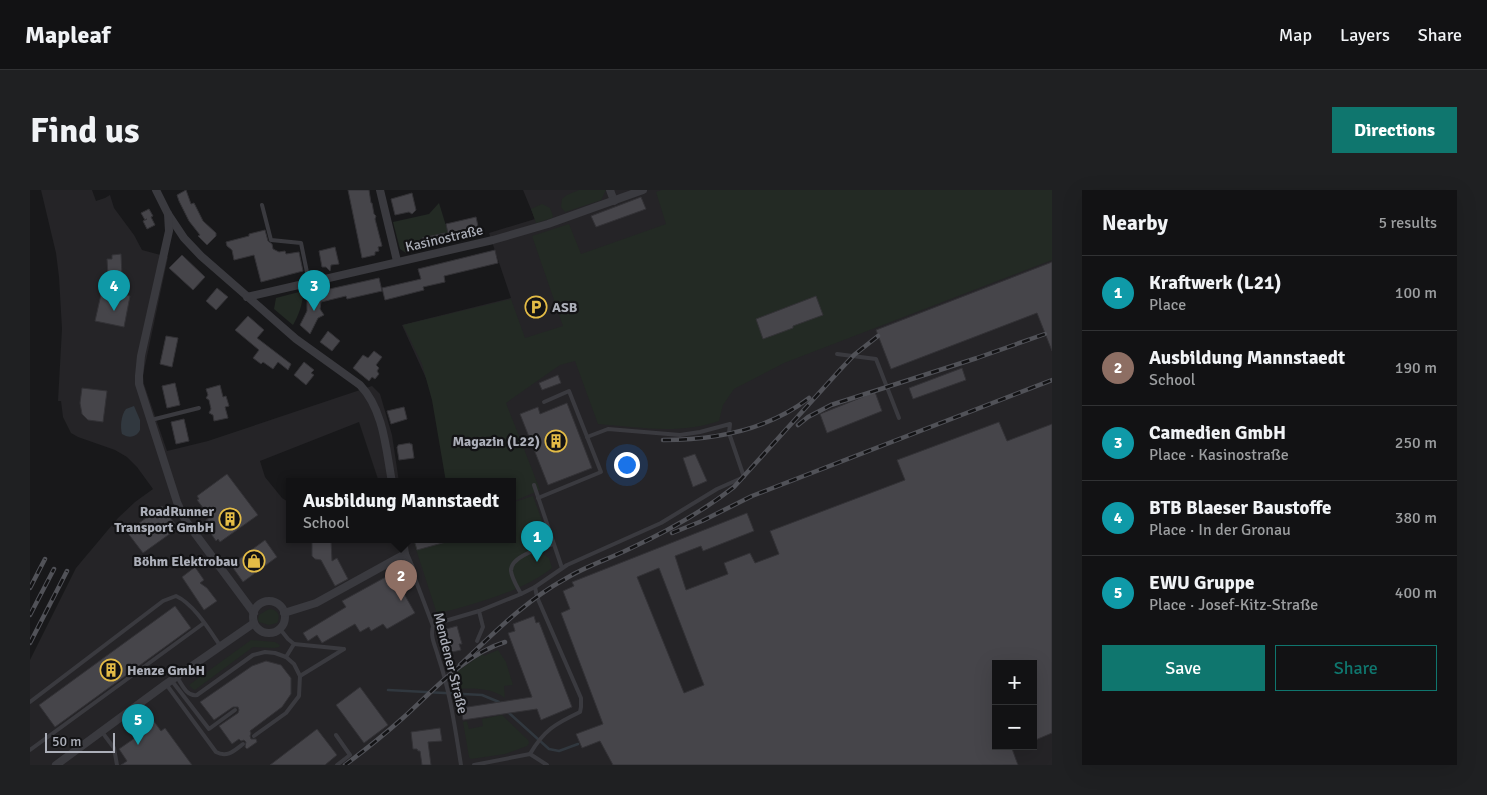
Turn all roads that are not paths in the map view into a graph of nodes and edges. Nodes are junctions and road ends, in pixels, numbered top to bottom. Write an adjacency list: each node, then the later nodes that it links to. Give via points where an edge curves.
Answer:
1 (156, 190): 7 (street)
2 (380, 190): 8 (street)
3 (610, 190): 5 (street)
4 (643, 190): 5 (street, Kasinostraße)
5 (614, 201): 8 (street, Kasinostraße, via 501,238)
6 (262, 205): 9 (lane, via 271,240 301,243)
7 (168, 214): 10 (street, via 201,256); 15 (street, via 168,231 139,376)
8 (396, 261): 9 (street, Kasinostraße)
9 (309, 282): 10 (street, Kasinostraße)
10 (247, 297): 17 (street, via 366,392 384,435)
11 (837, 354): 14 (lane, via 876,359)
12 (544, 402): 16 (lane, via 569,391)
13 (199, 408): 15 (lane)
14 (899, 418)
15 (151, 420): 28 (street, via 185,520)
16 (587, 437): 19 (lane, via 601,472); 24 (lane, via 608,429 680,435 730,424 729,433 744,477 661,523)
17 (391, 478)
18 (534, 485): 19 (lane)
19 (538, 498): 21 (lane)
20 (404, 543): 22 (street)
21 (553, 544): 24 (lane); 26 (lane, via 518,558 513,564 511,571)
22 (406, 554): 23 (street); 29 (street, via 316,603)
23 (411, 568): 32 (lane, Mendener Straße)
24 (562, 568): 25 (lane)
25 (535, 587): 26 (lane); 47 (lane, via 581,698 581,707 580,712 544,733)
26 (521, 594): 27 (lane)
27 (479, 612): 32 (lane); 34 (lane, via 483,627)
28 (254, 613): 29 (street, via 259,605 268,601 278,604); 31 (street)
29 (284, 613): 33 (street)
30 (204, 623): 36 (lane); 40 (lane, via 182,598 170,598); 46 (lane)
31 (254, 623): 33 (street, via 266,633); 36 (street)
32 (433, 626): 51 (lane, Mendener Straße, via 432,640 450,698)
33 (280, 629): 35 (lane)
34 (478, 641)
35 (294, 644): 37 (lane); 38 (lane, via 344,649)
36 (221, 647): 39 (street)
37 (286, 657): 38 (lane); 39 (lane, via 265,652 252,655 193,696)
38 (300, 676): 44 (lane, via 299,696 286,713)
39 (172, 681): 41 (lane, via 209,729); 42 (street); 45 (lane, via 216,752 228,755)
40 (30, 702)
41 (234, 710)
42 (102, 732): 48 (street); 49 (lane, via 114,748)
43 (336, 735): 50 (lane, via 350,755)
44 (254, 736)
45 (243, 744)
46 (30, 750)
47 (530, 754): 52 (lane); 53 (lane)
48 (56, 765)
49 (117, 765)
50 (337, 765)
51 (461, 765)
52 (474, 765)
53 (548, 765)

